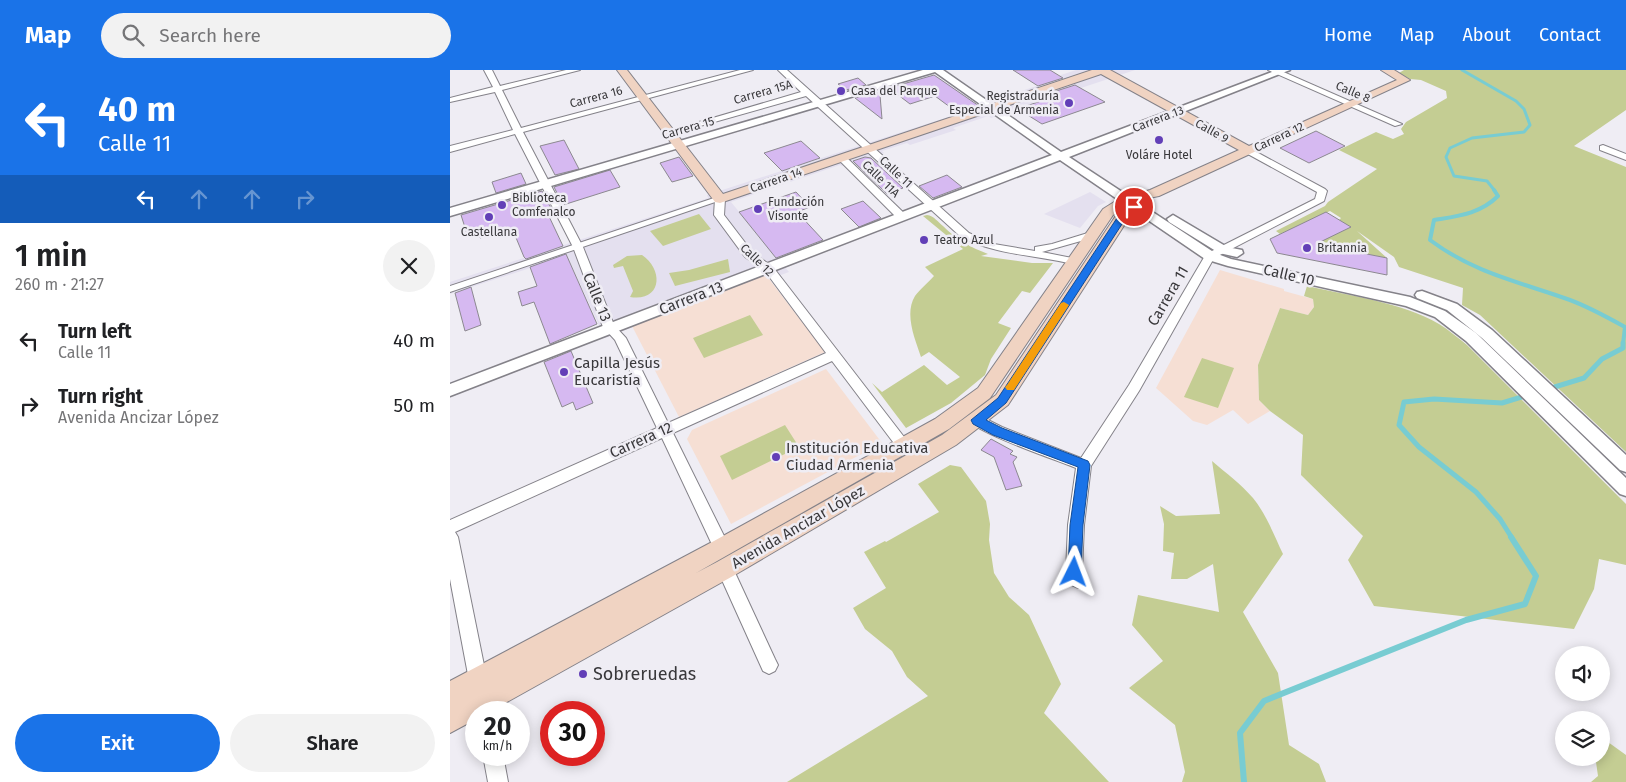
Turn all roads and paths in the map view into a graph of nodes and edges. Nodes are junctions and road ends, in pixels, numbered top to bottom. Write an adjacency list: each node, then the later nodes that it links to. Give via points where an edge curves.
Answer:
1 (488, 70): 11 (street, Calle 13)
2 (576, 70): 11 (street)
3 (622, 70): 13 (main road, Calle 12)
4 (749, 70): 13 (street, Carrera 16)
5 (782, 70): 12 (street, Calle 11)
6 (935, 70): 15 (street, Carrera 15); 17 (street, Calle 10)
7 (952, 70): 17 (street, Calle 10)
8 (1102, 70): 17 (main road, Carrera 14); 18 (main road, Calle 9)
9 (1386, 70): 16 (main road, Carrera 12, via 1405,80)
10 (1278, 71): 16 (street, Calle 8); 18 (street, Carrera 13)
11 (498, 88): 14 (street); 20 (street, Calle 13)
12 (806, 93): 15 (street, Calle 11); 21 (street, Carrera 15A)
13 (643, 98): 20 (street, Carrera 16); 21 (main road, Calle 12)
14 (450, 100)
15 (819, 104): 22 (street, Carrera 15); 23 (street, Calle 11)
16 (1350, 104): 19 (street, Calle 8); 26 (main road, Carrera 12)
17 (997, 107): 23 (main road, Carrera 14); 27 (street, Calle 10)
18 (1177, 111): 26 (main road, Calle 9); 27 (street, Carrera 13)
19 (1398, 124)
20 (518, 131): 25 (street, Carrera 16); 30 (street, Calle 13)
21 (669, 132): 22 (main road, Calle 12)
22 (679, 145): 30 (street, Carrera 15); 31 (main road, Calle 12)
23 (871, 148): 28 (main road, Carrera 14); 33 (street, Calle 11)
24 (1602, 148): 29 (street)
25 (450, 149)
26 (1249, 151): 32 (main road, Carrera 12); 38 (street, Calle 9, via 1322,191 1319,201)
27 (1066, 154): 32 (street, Calle 10); 33 (street, Carrera 13)
28 (842, 158): 31 (main road, Carrera 14); 35 (street, Calle 11A)
29 (1626, 158)
30 (544, 184): 34 (street, Carrera 15); 37 (street, Calle 13)
31 (720, 199): 37 (street, Carrera 14); 42 (street, Calle 12, via 718,215 748,255)
32 (1139, 200): 36 (main road, Avenida Ancizar López, via 1115,206); 38 (street, Calle 10); 40 (street, Calle 10); 47 (main road, Avenida Ancizar López, via 1120,220 1002,400)
33 (933, 206): 35 (street, Carrera 13); 39 (street, Calle 11, via 974,241 997,249)
34 (450, 212)
35 (902, 217): 42 (street, Carrera 13)
36 (1091, 235): 39 (street, Calle 11, via 1054,247); 41 (main road, Avenida Ancizar López)
37 (578, 247): 43 (street, Carrera 14); 44 (street, Calle 13)
38 (1224, 250): 40 (street); 51 (street, Calle 10, via 1415,293 1452,307 1487,334)
39 (1021, 251): 41 (street, Calle 11)
40 (1210, 256): 50 (street, Carrera 11, via 1129,396); 52 (street, Calle 10, via 1427,307 1471,337)
41 (1073, 261): 49 (main road, Avenida Ancizar López, via 984,393)
42 (769, 269): 44 (street, Carrera 13); 45 (street, Calle 12)
43 (450, 289)
44 (610, 329): 46 (street, Carrera 13); 48 (street, Calle 13, via 620,338)
45 (833, 355): 48 (street, Carrera 12); 49 (street, Calle 12)
46 (450, 390)
47 (977, 420): 50 (street, via 998,432); 55 (main road, Avenida Ancizar López, via 949,440)
48 (664, 430): 53 (street, Carrera 12); 55 (street, Calle 13)
49 (904, 446): 55 (main road, Avenida Ancizar López)
50 (1084, 465): 56 (street, via 1076,525 1074,572)
51 (1626, 465)
52 (1626, 489)
53 (450, 527)
54 (450, 537): 58 (street)
55 (723, 558): 57 (street, Calle 13); 58 (main road, Avenida Ancizar López); 60 (main road, Avenida Ancizar López)
56 (1078, 580)
57 (769, 665)
58 (478, 680): 59 (main road, Avenida Ancizar López)
59 (450, 695)
60 (494, 701)
61 (465, 714): 62 (main road, Avenida Ancizar López)
62 (450, 720)
63 (495, 766): 64 (street)
64 (498, 782)

